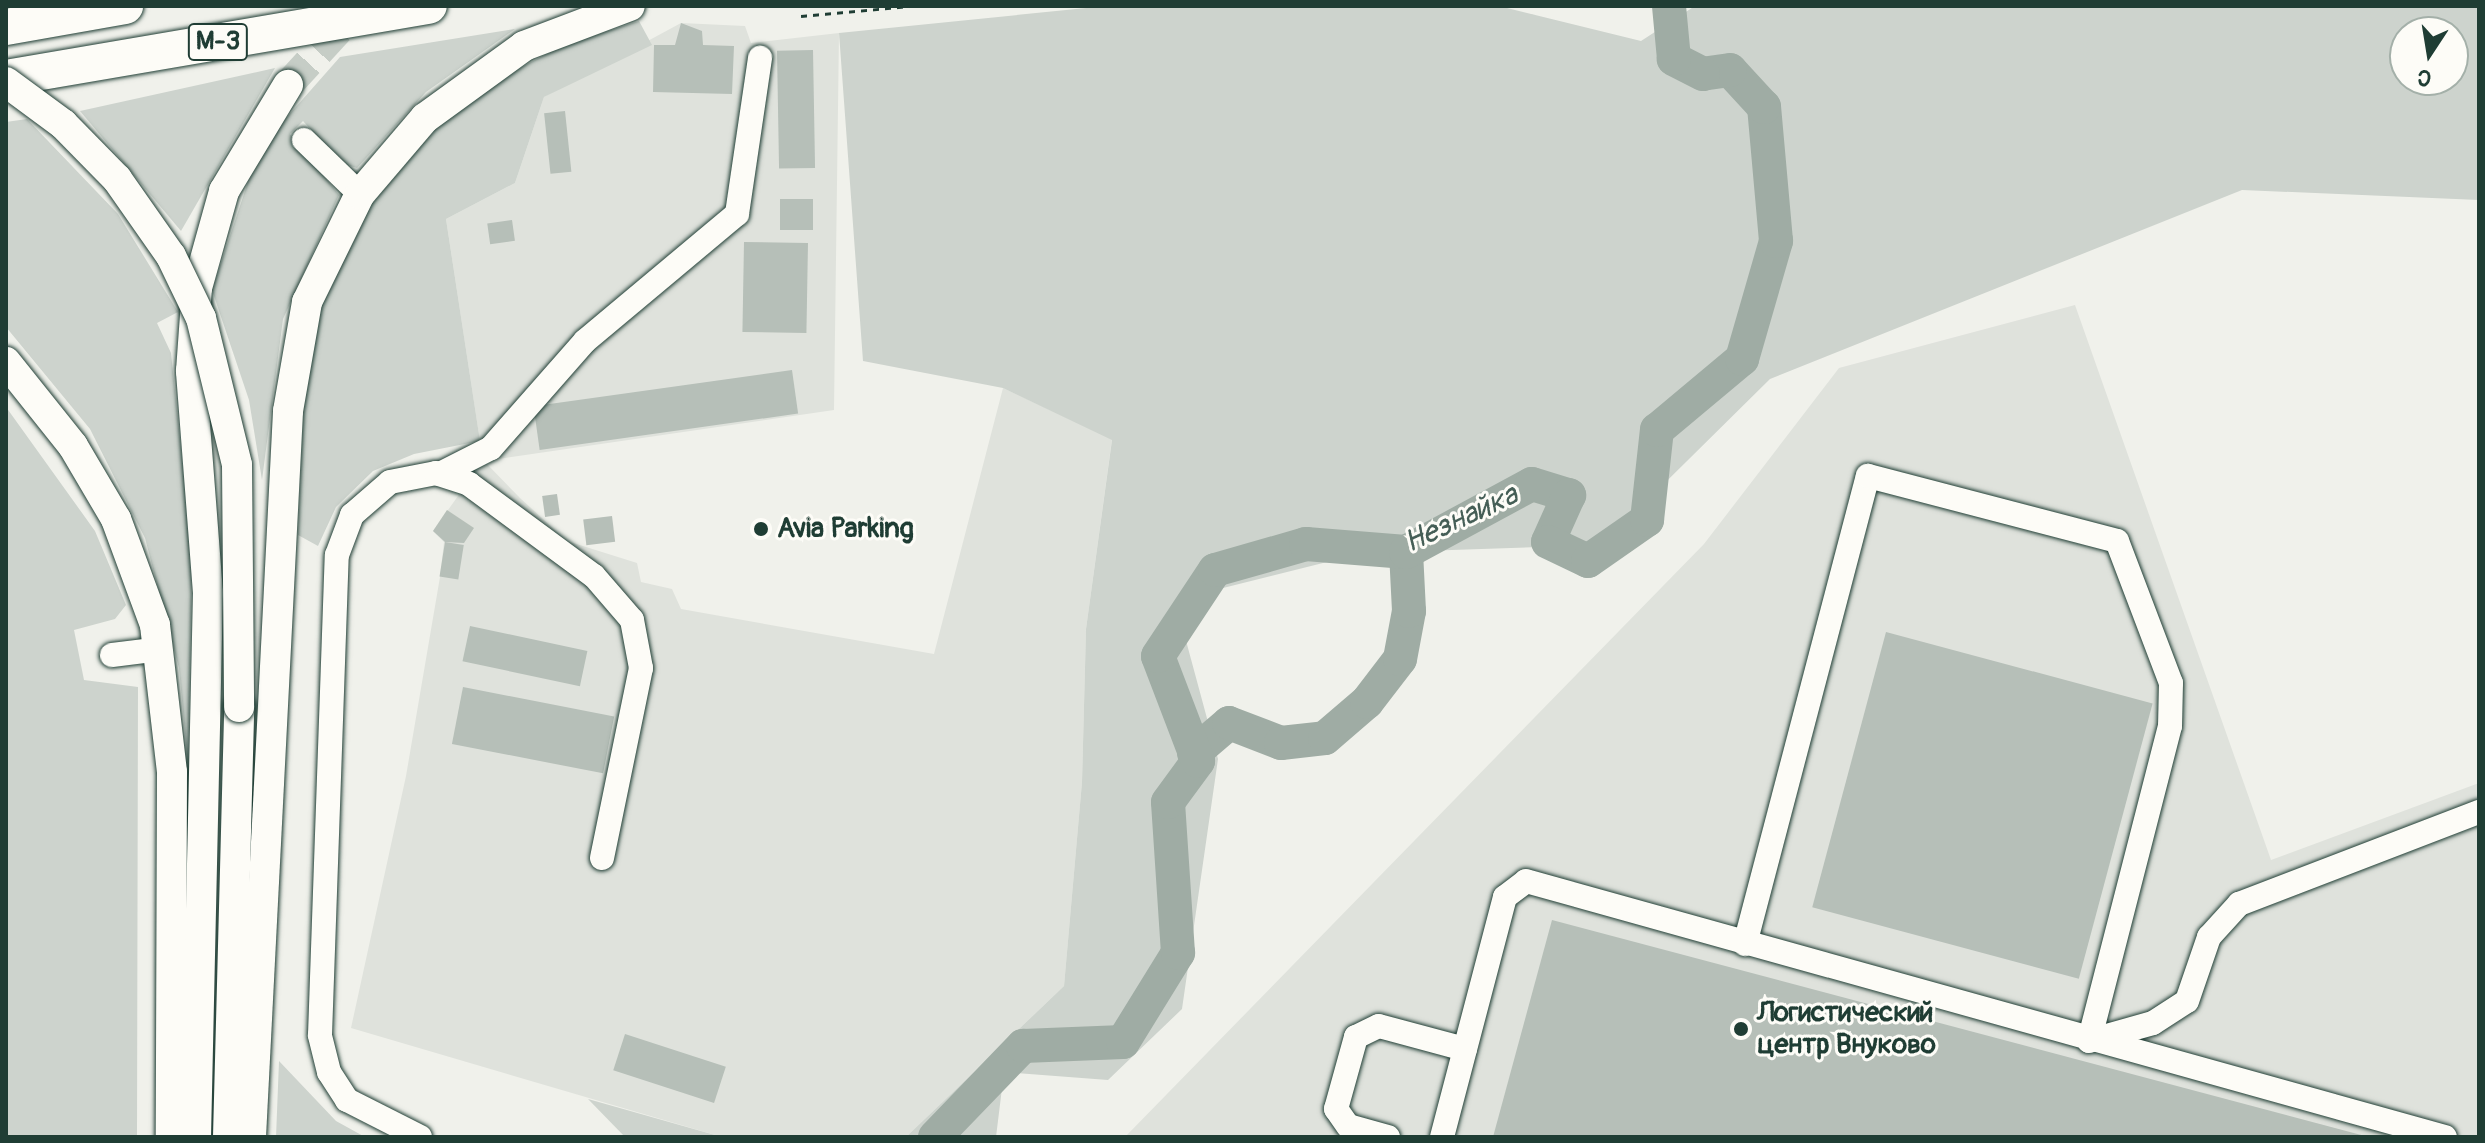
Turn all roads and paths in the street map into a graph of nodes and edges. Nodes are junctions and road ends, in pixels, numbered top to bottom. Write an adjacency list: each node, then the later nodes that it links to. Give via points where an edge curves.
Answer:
1 (125, 6): 6 (highway)
2 (429, 6): 8 (highway, М-3)
3 (630, 6): 11 (main road, via 546,34 484,71 412,130)
4 (910, 6): 5 (path)
5 (801, 16)
6 (6, 27)
7 (760, 58): 13 (street, via 737,214 585,341 491,448)
8 (6, 80): 23 (main road, bridge, via 63,124 117,179 171,256 201,318 237,465 239,707)
9 (288, 85): 22 (main road, via 224,191 197,288 191,371 208,593)
10 (304, 140): 11 (street)
11 (360, 194): 24 (main road, via 316,274 290,387)
12 (6, 362): 14 (main road, via 73,446 116,519)
13 (440, 474): 17 (street, via 469,484 594,576 632,620 641,668); 25 (street, via 390,482 359,505 339,541 324,896 320,1035 329,1072 347,1100)
14 (160, 649): 15 (street); 21 (main road, via 172,772)
15 (112, 655)
16 (2479, 812): 19 (street, via 2239,904 2209,937 2187,1001 2153,1023)
17 (602, 858)
18 (1745, 944): 19 (street); 19 (street, via 1868,476 2117,541 2171,683 2170,726); 20 (street, via 1526,881 1505,897)
19 (2089, 1041): 28 (street)
20 (1465, 1049): 26 (street, via 1379,1026 1356,1037 1336,1109 1348,1126); 27 (street)
21 (171, 1137)
22 (196, 1137)
23 (228, 1137)
24 (251, 1137)
25 (420, 1137)
26 (1388, 1137)
27 (1442, 1137)
28 (2445, 1137)

